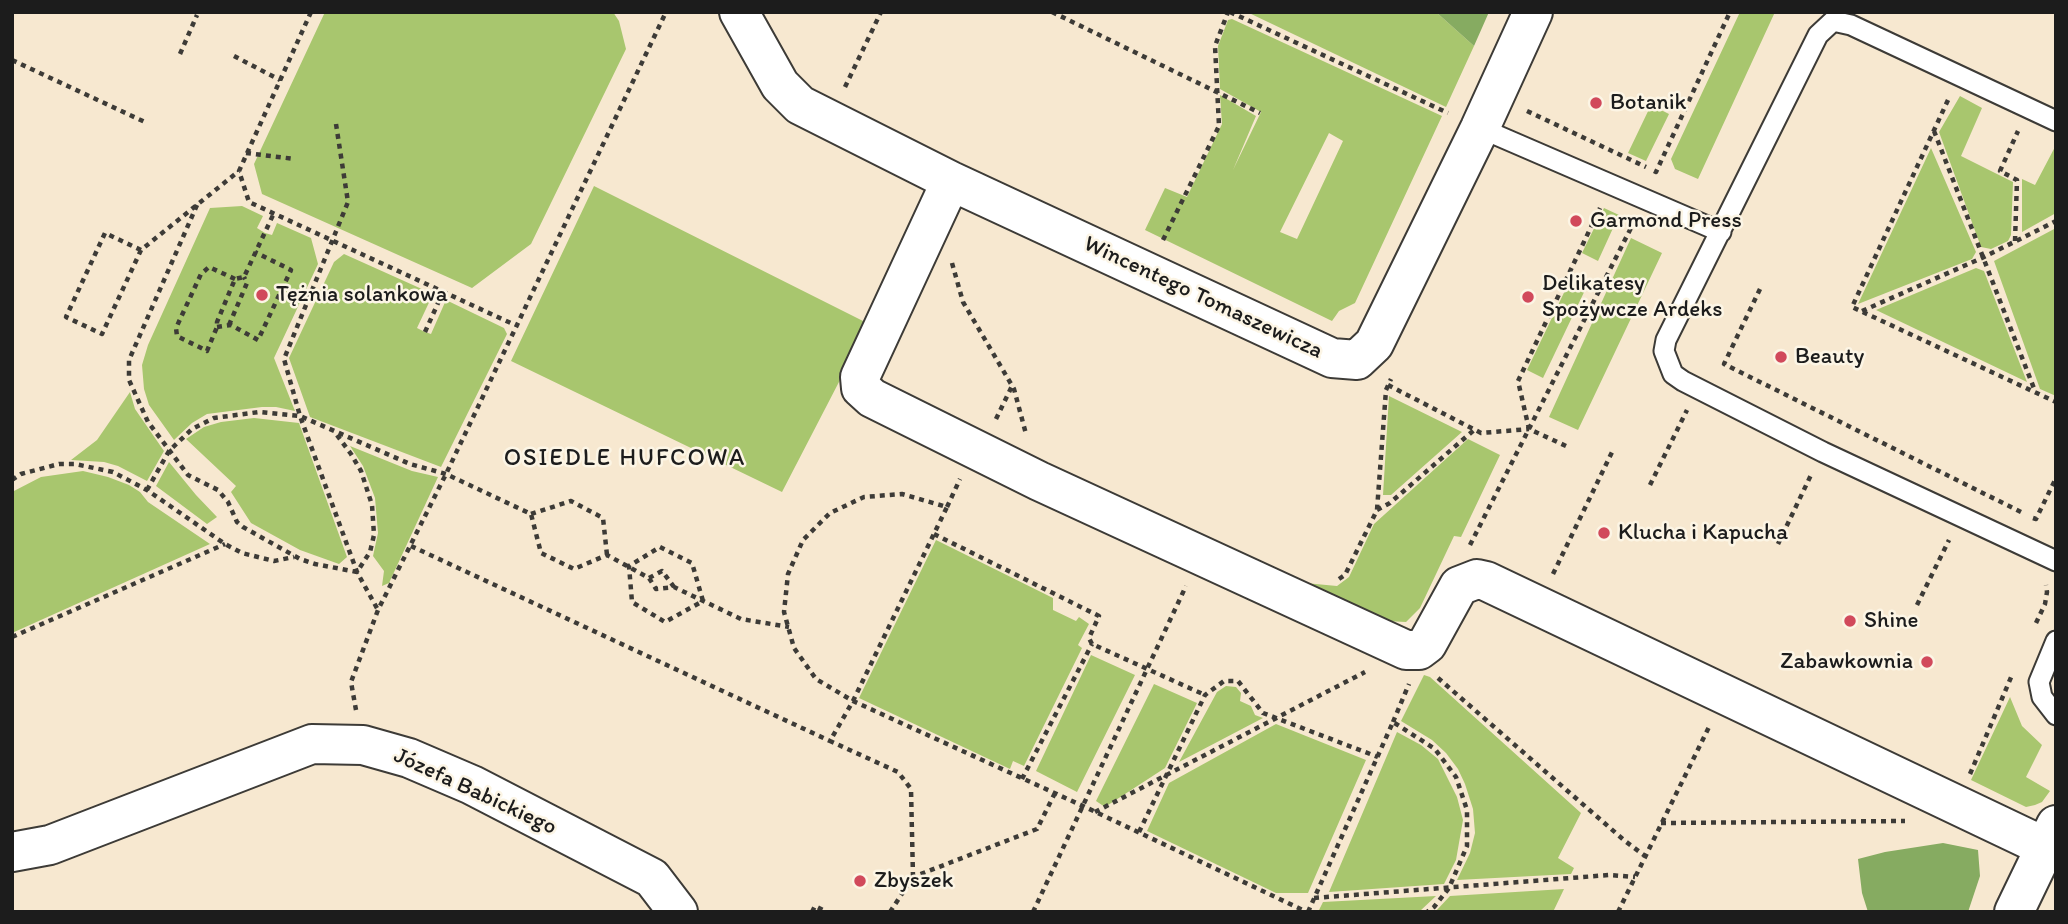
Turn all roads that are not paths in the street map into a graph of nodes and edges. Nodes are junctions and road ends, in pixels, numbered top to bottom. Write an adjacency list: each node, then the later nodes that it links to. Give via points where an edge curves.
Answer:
1 (739, 12): 5 (street, Wincentego Tomaszewicza, via 780,85 800,105)
2 (1533, 12): 4 (street, Wincentego Tomaszewicza)
3 (2056, 121): 6 (lane, via 1842,21 1833,21 1818,35)
4 (1480, 128): 5 (street, Wincentego Tomaszewicza, via 1374,344 1356,360 1332,358 1147,272); 6 (lane)
5 (944, 197): 10 (street, via 860,377 861,388 872,398 1200,557 1406,650 1427,645 1459,586 1477,579 1486,581 1725,695)
6 (1721, 232): 7 (lane, via 1666,340 1664,351 1673,374 1822,452)
7 (2056, 561)
8 (2056, 640): 9 (lane, via 2039,682 2042,697)
9 (2056, 715)
10 (2050, 836): 13 (street)
11 (12, 852): 12 (street, Józefa Babickiego, via 50,845 312,744 363,745 409,758 472,786 652,878)
12 (678, 912)
13 (2014, 912)

